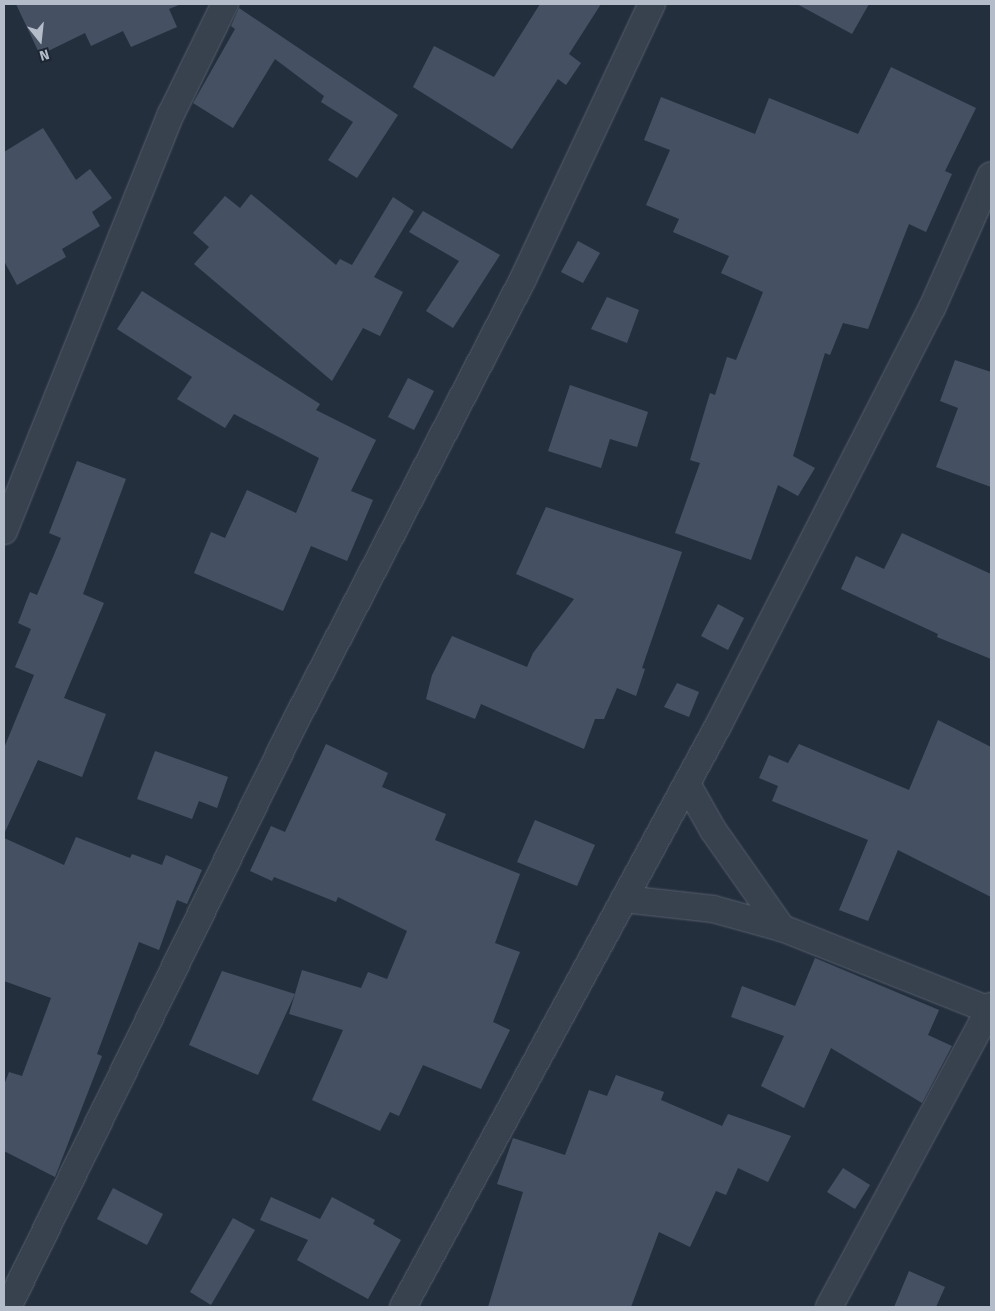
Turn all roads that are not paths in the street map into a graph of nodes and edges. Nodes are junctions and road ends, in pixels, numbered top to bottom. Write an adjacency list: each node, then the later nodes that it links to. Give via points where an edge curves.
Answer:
1 (225, 4): 4 (street, via 171,114)
2 (652, 4): 9 (street, via 523,279 294,724)
3 (991, 175): 5 (street, via 932,308)
4 (4, 531)
5 (687, 784): 6 (street); 7 (street, via 713,830)
6 (624, 898): 7 (street, via 713,909); 10 (street)
7 (782, 928): 8 (street)
8 (990, 1008): 11 (street)
9 (8, 1307)
10 (403, 1307)
11 (829, 1307)

